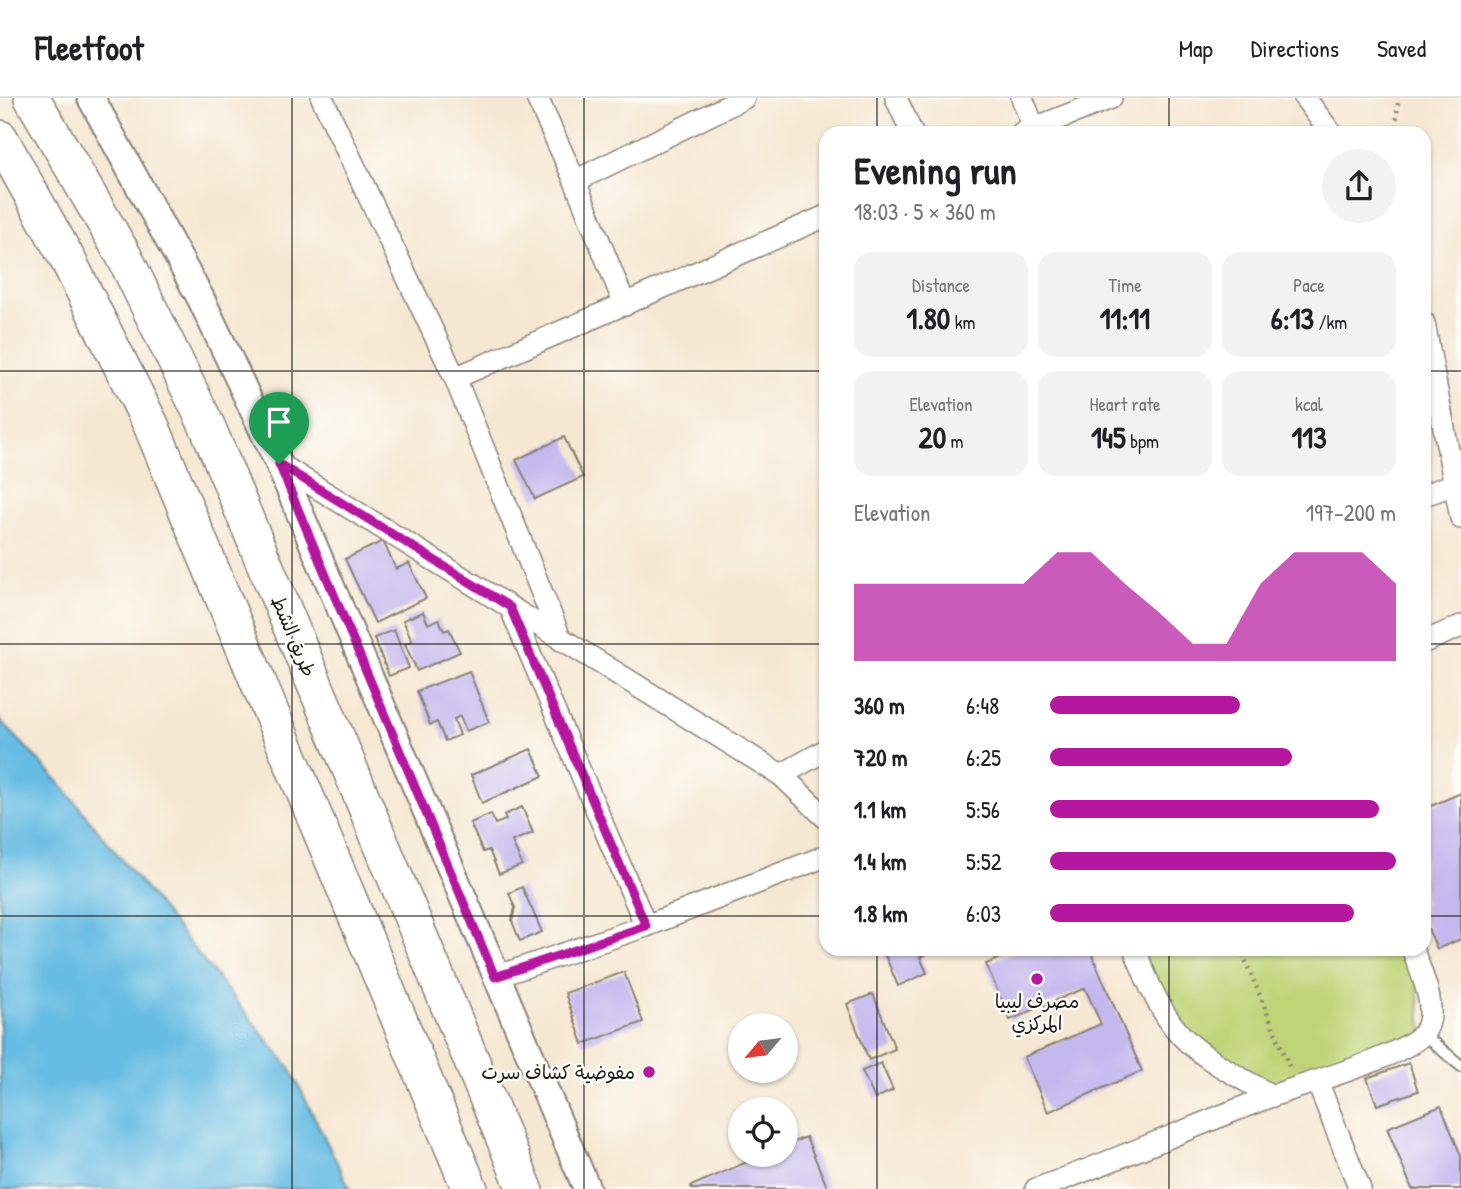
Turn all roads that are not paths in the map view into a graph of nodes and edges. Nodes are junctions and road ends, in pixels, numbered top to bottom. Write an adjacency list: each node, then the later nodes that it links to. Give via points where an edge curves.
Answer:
1 (32, 98): 41 (main road, طريق الشط, via 124,256 208,428)
2 (92, 98): 20 (street, via 201,299)
3 (322, 98): 19 (street)
4 (537, 98): 15 (street)
5 (896, 98): 10 (street)
6 (1022, 98): 11 (street)
7 (1111, 98): 12 (street)
8 (1305, 98): 13 (street)
9 (734, 100): 15 (street)
10 (909, 126)
11 (1030, 126)
12 (1043, 126)
13 (1326, 126)
14 (0, 138): 40 (main road, via 151,425)
15 (575, 181): 17 (street)
16 (819, 219): 17 (street)
17 (625, 305): 19 (street)
18 (1431, 356): 21 (street)
19 (455, 378): 27 (street)
20 (279, 464): 24 (street); 35 (street)
21 (1458, 482): 22 (street); 23 (street)
22 (1431, 492)
23 (1461, 518)
24 (510, 607): 27 (street); 32 (street)
25 (1461, 626): 26 (street)
26 (1431, 639)
27 (561, 640): 29 (street)
28 (819, 754): 29 (street)
29 (781, 775): 30 (street)
30 (819, 811)
31 (819, 859): 32 (street)
32 (646, 926): 35 (street)
33 (1138, 956): 39 (street, via 1174,1028)
34 (1415, 956): 36 (street, via 1430,1013)
35 (495, 977): 42 (street)
36 (1423, 1034): 37 (lane); 38 (street, via 1403,1047)
37 (1461, 1066)
38 (1308, 1084): 39 (street); 44 (street)
39 (1272, 1096): 43 (street)
40 (470, 1189)
41 (525, 1189)
42 (587, 1189)
43 (1036, 1189)
44 (1360, 1189)

